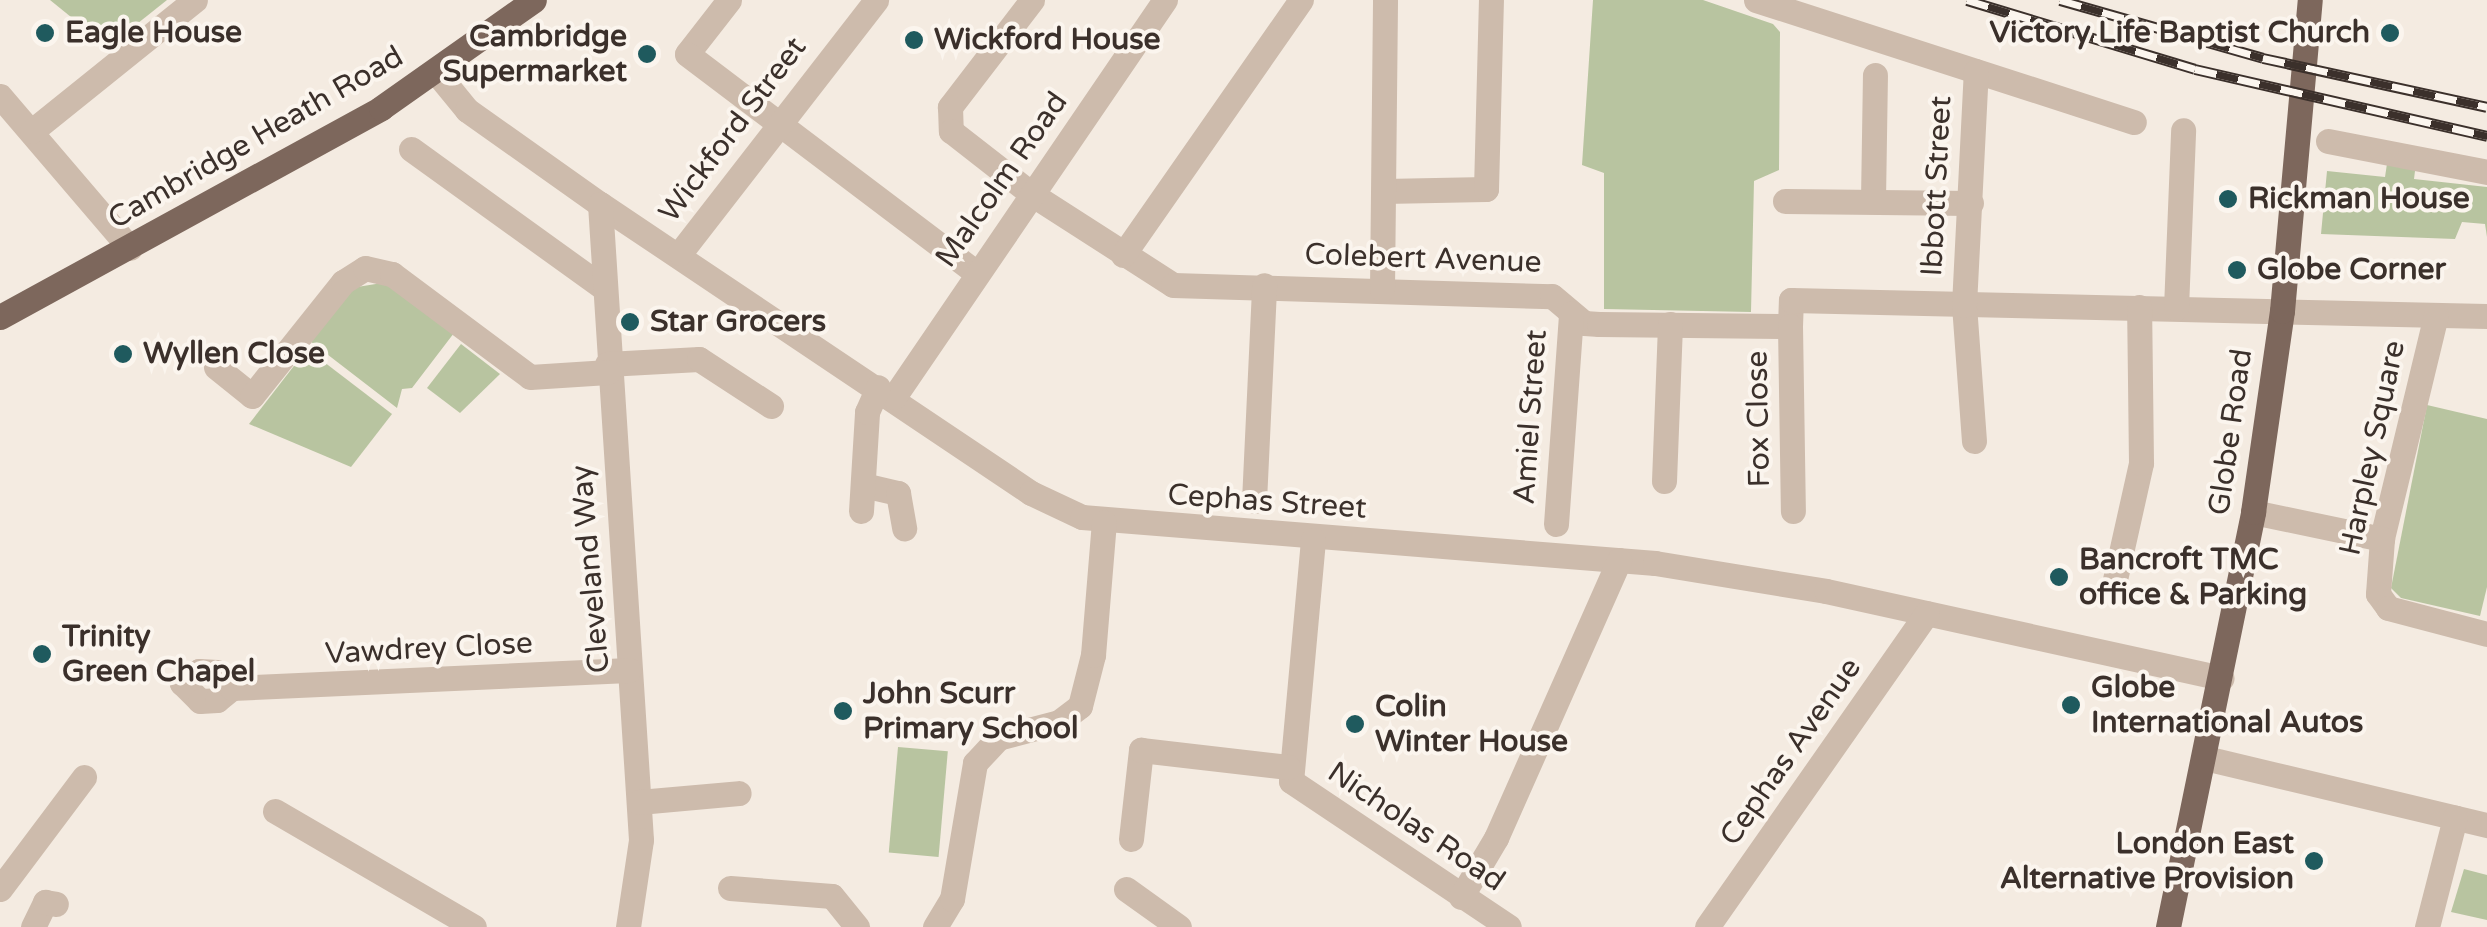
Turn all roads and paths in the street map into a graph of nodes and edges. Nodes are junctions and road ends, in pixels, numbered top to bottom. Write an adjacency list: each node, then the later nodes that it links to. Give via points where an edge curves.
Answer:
1 (195, 0): 19 (street)
2 (534, 0): 13 (main road, Cambridge Heath Road)
3 (728, 0): 16 (street, via 687,54)
4 (876, 0): 16 (street, Wickford Street)
5 (1032, 0): 24 (street, Colebert Avenue, via 950,106 951,131)
6 (1164, 0): 24 (street, Malcolm Road)
7 (1301, 0): 31 (street)
8 (1385, 0): 23 (street)
9 (1491, 0): 23 (street, via 1486,189)
10 (1756, 0): 12 (street)
11 (2310, 0): 39 (main road, Globe Road)
12 (1976, 70): 17 (street); 27 (street, Ibbott Street)
13 (436, 72): 28 (street, Cephas Street, via 467,110); 29 (main road, Cambridge Heath Road)
14 (1875, 76): 25 (street)
15 (0, 96): 19 (street)
16 (777, 122): 30 (street, Wickford Street); 32 (street)
17 (2134, 122)
18 (2183, 130): 38 (street)
19 (32, 131): 29 (street)
20 (2328, 142): 22 (street)
21 (411, 149): 34 (street)
22 (2487, 172)
23 (1384, 191): 35 (street)
24 (1033, 195): 31 (street, Colebert Avenue); 32 (street, Malcolm Road)
25 (1873, 200): 26 (street); 27 (street)
26 (1785, 201)
27 (1970, 203): 36 (street, Ibbott Street)
28 (600, 204): 30 (street, Cephas Street); 34 (street, Cleveland Way)
29 (130, 248): 42 (main road, Cambridge Heath Road)
30 (680, 252): 48 (street, Cephas Street)
31 (1123, 255): 33 (street, Colebert Avenue, via 1173,284)
32 (977, 273): 48 (street, Malcolm Road)
33 (1264, 285): 35 (street, Colebert Avenue); 52 (street)
34 (604, 288): 47 (street, Cleveland Way)
35 (1382, 289): 40 (street, Colebert Avenue, via 1552,296)
36 (1964, 305): 37 (street); 45 (street, via 1791,300); 50 (street, Ibbott Street)
37 (2139, 307): 38 (street); 61 (street, via 2141,463)
38 (2176, 308): 39 (street)
39 (2282, 311): 41 (street); 54 (main road, Globe Road)
40 (1571, 314): 44 (street, Colebert Avenue, via 1584,323); 56 (street, Amiel Street)
41 (2436, 315): 43 (street); 58 (street, Harpley Square)
42 (0, 316)
43 (2487, 316)
44 (1670, 324): 45 (street, Colebert Avenue); 51 (street)
45 (1790, 326): 53 (street, Fox Close)
46 (216, 367): 47 (street, via 252,396 342,282 365,268 392,274 530,377)
47 (608, 368): 49 (street, via 699,359); 64 (street, Cleveland Way)
48 (886, 392): 55 (street, Cephas Street, via 1031,493); 57 (street, via 868,412 862,498 898,493)
49 (771, 406)
50 (1974, 441)
51 (1664, 481)
52 (1254, 501)
53 (1793, 511)
54 (2253, 512): 58 (street); 65 (main road, Globe Road)
55 (1104, 522): 59 (street, Cephas Street); 85 (street, via 1093,655 1080,706 1059,722 998,738 976,763 952,899)
56 (1556, 524)
57 (904, 528)
58 (2382, 539): 63 (street, Harpley Square, via 2381,602)
59 (1313, 540): 60 (street, Cephas Street); 68 (street, Nicholas Road)
60 (1619, 560): 62 (street, Cephas Street); 79 (street, via 1496,838)
61 (2114, 584)
62 (1926, 612): 65 (street, Cephas Street); 88 (street, Cephas Avenue)
63 (2487, 634)
64 (629, 670): 66 (street, Vawdrey Close); 71 (street, Cleveland Way)
65 (2222, 678): 67 (main road, Globe Road)
66 (232, 688)
67 (2205, 758): 73 (street); 89 (main road, Globe Road)
68 (1288, 767): 75 (street, via 1141,750); 79 (street, Nicholas Road, via 1306,793)
69 (84, 778): 76 (street)
70 (739, 793): 71 (street)
71 (638, 802): 84 (street, Cleveland Way, via 642,862)
72 (276, 811): 83 (street)
73 (2456, 818): 74 (street); 90 (street)
74 (2487, 824)
75 (1132, 839)
76 (0, 888)
77 (730, 888): 81 (street, via 832,896)
78 (1126, 889): 86 (street)
79 (1461, 896): 87 (street, Nicholas Road)
80 (56, 904): 82 (street, via 45,902)
81 (855, 925)
82 (33, 927)
83 (474, 927)
84 (628, 927)
85 (935, 927)
86 (1179, 927)
87 (1509, 927)
88 (1706, 927)
89 (2168, 927)
90 (2426, 927)

